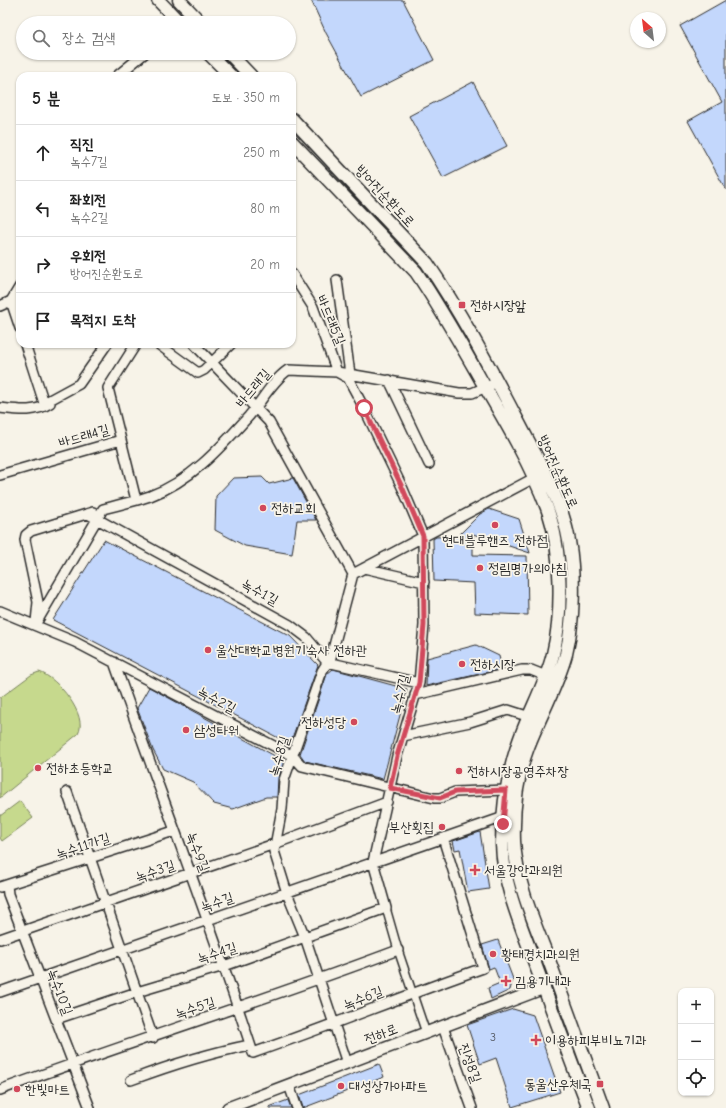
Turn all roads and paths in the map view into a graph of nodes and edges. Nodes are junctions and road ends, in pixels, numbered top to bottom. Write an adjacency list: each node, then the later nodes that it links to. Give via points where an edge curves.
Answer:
1 (158, 0): 4 (main road)
2 (179, 0): 3 (main road)
3 (191, 13): 5 (street); 6 (main road)
4 (173, 16)
5 (187, 16)
6 (194, 16)
7 (136, 60): 10 (street)
8 (215, 60): 11 (main road)
9 (236, 60): 12 (main road)
10 (122, 72)
11 (227, 72)
12 (247, 72)
13 (296, 123): 29 (main road, 방어진순환도로, via 427,263)
14 (296, 147): 31 (main road, 방어진순환도로, via 416,272 433,296)
15 (337, 280): 27 (street)
16 (296, 283): 26 (street, 바드래5길, via 313,308)
17 (16, 301): 18 (street)
18 (0, 306)
19 (26, 348): 30 (street, via 44,403)
20 (104, 348): 30 (street)
21 (133, 348): 34 (street, 바드래4길, via 108,388)
22 (164, 348): 25 (street, via 198,373)
23 (198, 348): 25 (street)
24 (227, 348): 25 (street)
25 (212, 363): 33 (street)
26 (338, 372): 27 (street, 바드래길); 33 (street, 바드래길, via 288,370); 42 (street, 녹수7길, via 348,378 403,489)
27 (350, 374): 28 (street, 바드래길)
28 (388, 380): 31 (street, 바드래길, via 459,393 472,393); 35 (street)
29 (497, 381): 31 (street, 바드래길); 101 (main road, 방어진순환도로, via 545,473 560,508 569,542 573,600 571,632 562,667 521,769 515,815 516,861 525,898)
30 (79, 384): 32 (street, via 41,409 25,411)
31 (486, 388): 37 (main road, 방어진순환도로)
32 (0, 408)
33 (255, 409): 38 (street, 바드래길, via 216,453 190,474 151,495); 44 (street, via 269,422)
34 (121, 440): 36 (street, 바드래4길); 38 (street)
35 (429, 464)
36 (0, 474)
37 (534, 478): 42 (street); 50 (main road, 방어진순환도로, via 548,510 556,543 560,600 552,656)
38 (136, 500): 39 (street, 바드래길)
39 (103, 509): 40 (street, 바드래길); 41 (street)
40 (88, 514): 41 (street, 녹수1길); 47 (street, 바드래길, via 31,531 26,535 38,602)
41 (97, 519): 47 (street); 49 (street, 녹수1길, via 290,625 306,637)
42 (423, 536): 43 (street); 45 (street, 녹수7길)
43 (364, 568): 44 (street); 45 (street)
44 (353, 574): 49 (street, 녹수8길)
45 (424, 582): 51 (street, 녹수7길, via 424,625)
46 (0, 611): 47 (street)
47 (35, 625): 48 (street, 녹수2길)
48 (114, 662): 55 (street, 녹수2길); 61 (street, 녹수9길)
49 (327, 662): 51 (street); 55 (street, 녹수8길)
50 (546, 676): 52 (street, via 531,670 522,670); 53 (main road, 방어진순환도로)
51 (419, 683): 52 (street, 녹수7길)
52 (416, 695): 54 (street, 녹수7길)
53 (530, 717): 54 (street, via 508,710 470,722); 57 (main road, 방어진순환도로, via 518,745)
54 (403, 736): 56 (street, 녹수7길)
55 (293, 756): 56 (street, 녹수2길, via 302,766); 63 (street, 녹수8길, via 284,780)
56 (390, 788): 57 (street, 녹수2길, via 440,798 455,792); 59 (street, 녹수7길)
57 (506, 790): 60 (main road, 방어진순환도로)
58 (67, 792): 64 (street)
59 (387, 802): 63 (street, 녹수3길); 65 (street, 녹수7길)
60 (504, 816): 62 (street, 녹수길); 80 (main road, 방어진순환도로, via 504,864 513,903)
61 (174, 831): 64 (street, 녹수11가길); 66 (street, 녹수9길)
62 (443, 838): 65 (street, 녹수길); 83 (street, 녹수6길, via 483,968)
63 (277, 843): 66 (street, 녹수3길); 68 (street, 녹수8길, via 274,851)
64 (89, 858): 67 (street, 녹수11가길); 69 (street)
65 (373, 862): 68 (street, 녹수길); 70 (street, 녹수7길)
66 (191, 873): 69 (street, 녹수3길); 71 (street, 녹수9길)
67 (4, 886): 72 (street, 녹수10길)
68 (287, 892): 71 (street, 녹수길); 73 (street, 녹수8길)
69 (105, 903): 72 (street, 녹수3길); 75 (street)
70 (386, 908): 73 (street, 녹수4길); 76 (street, 녹수7길)
71 (209, 920): 75 (street, 녹수길); 77 (street, 녹수9길)
72 (22, 931): 74 (street, 녹수3길); 78 (street, 녹수10길)
73 (305, 937): 77 (street, 녹수4길); 79 (street, 녹수8길)
74 (0, 939)
75 (122, 950): 78 (street, 녹수길); 82 (street)
76 (398, 950): 79 (street, 녹수5길); 83 (street, 녹수7길)
77 (224, 966): 82 (street, 녹수4길); 84 (street, 녹수9길)
78 (40, 978): 81 (street, 녹수길); 85 (street, 녹수10길)
79 (320, 980): 84 (street, 녹수5길); 86 (street, 녹수8길)
80 (544, 988): 87 (street, 전하로); 100 (main road, 방어진순환도로)
81 (0, 992)
82 (137, 992): 85 (street, 녹수4길); 89 (street)
83 (413, 993): 86 (street, 녹수6길); 88 (street, 녹수7길)
84 (238, 1008): 89 (street, 녹수5길); 90 (street, 녹수9길)
85 (56, 1019): 91 (street, 녹수10길)
86 (334, 1024): 90 (street, 녹수6길); 92 (street, 녹수8길)
87 (442, 1027): 88 (street, 전하로); 99 (street, 진성8길)
88 (426, 1033): 92 (street, 전하로)
89 (153, 1038): 91 (street, 녹수5길)
90 (251, 1049): 93 (street, 녹수6길, via 215,1052)
91 (73, 1063): 95 (street, 녹수5길); 96 (street, 녹수10길)
92 (347, 1063): 94 (street, 전하로)
93 (131, 1080)
94 (289, 1085): 97 (street, 전하로); 98 (street)
95 (0, 1090)
96 (90, 1108)
97 (228, 1108)
98 (297, 1108)
99 (472, 1108)
100 (589, 1108)
101 (603, 1108)

